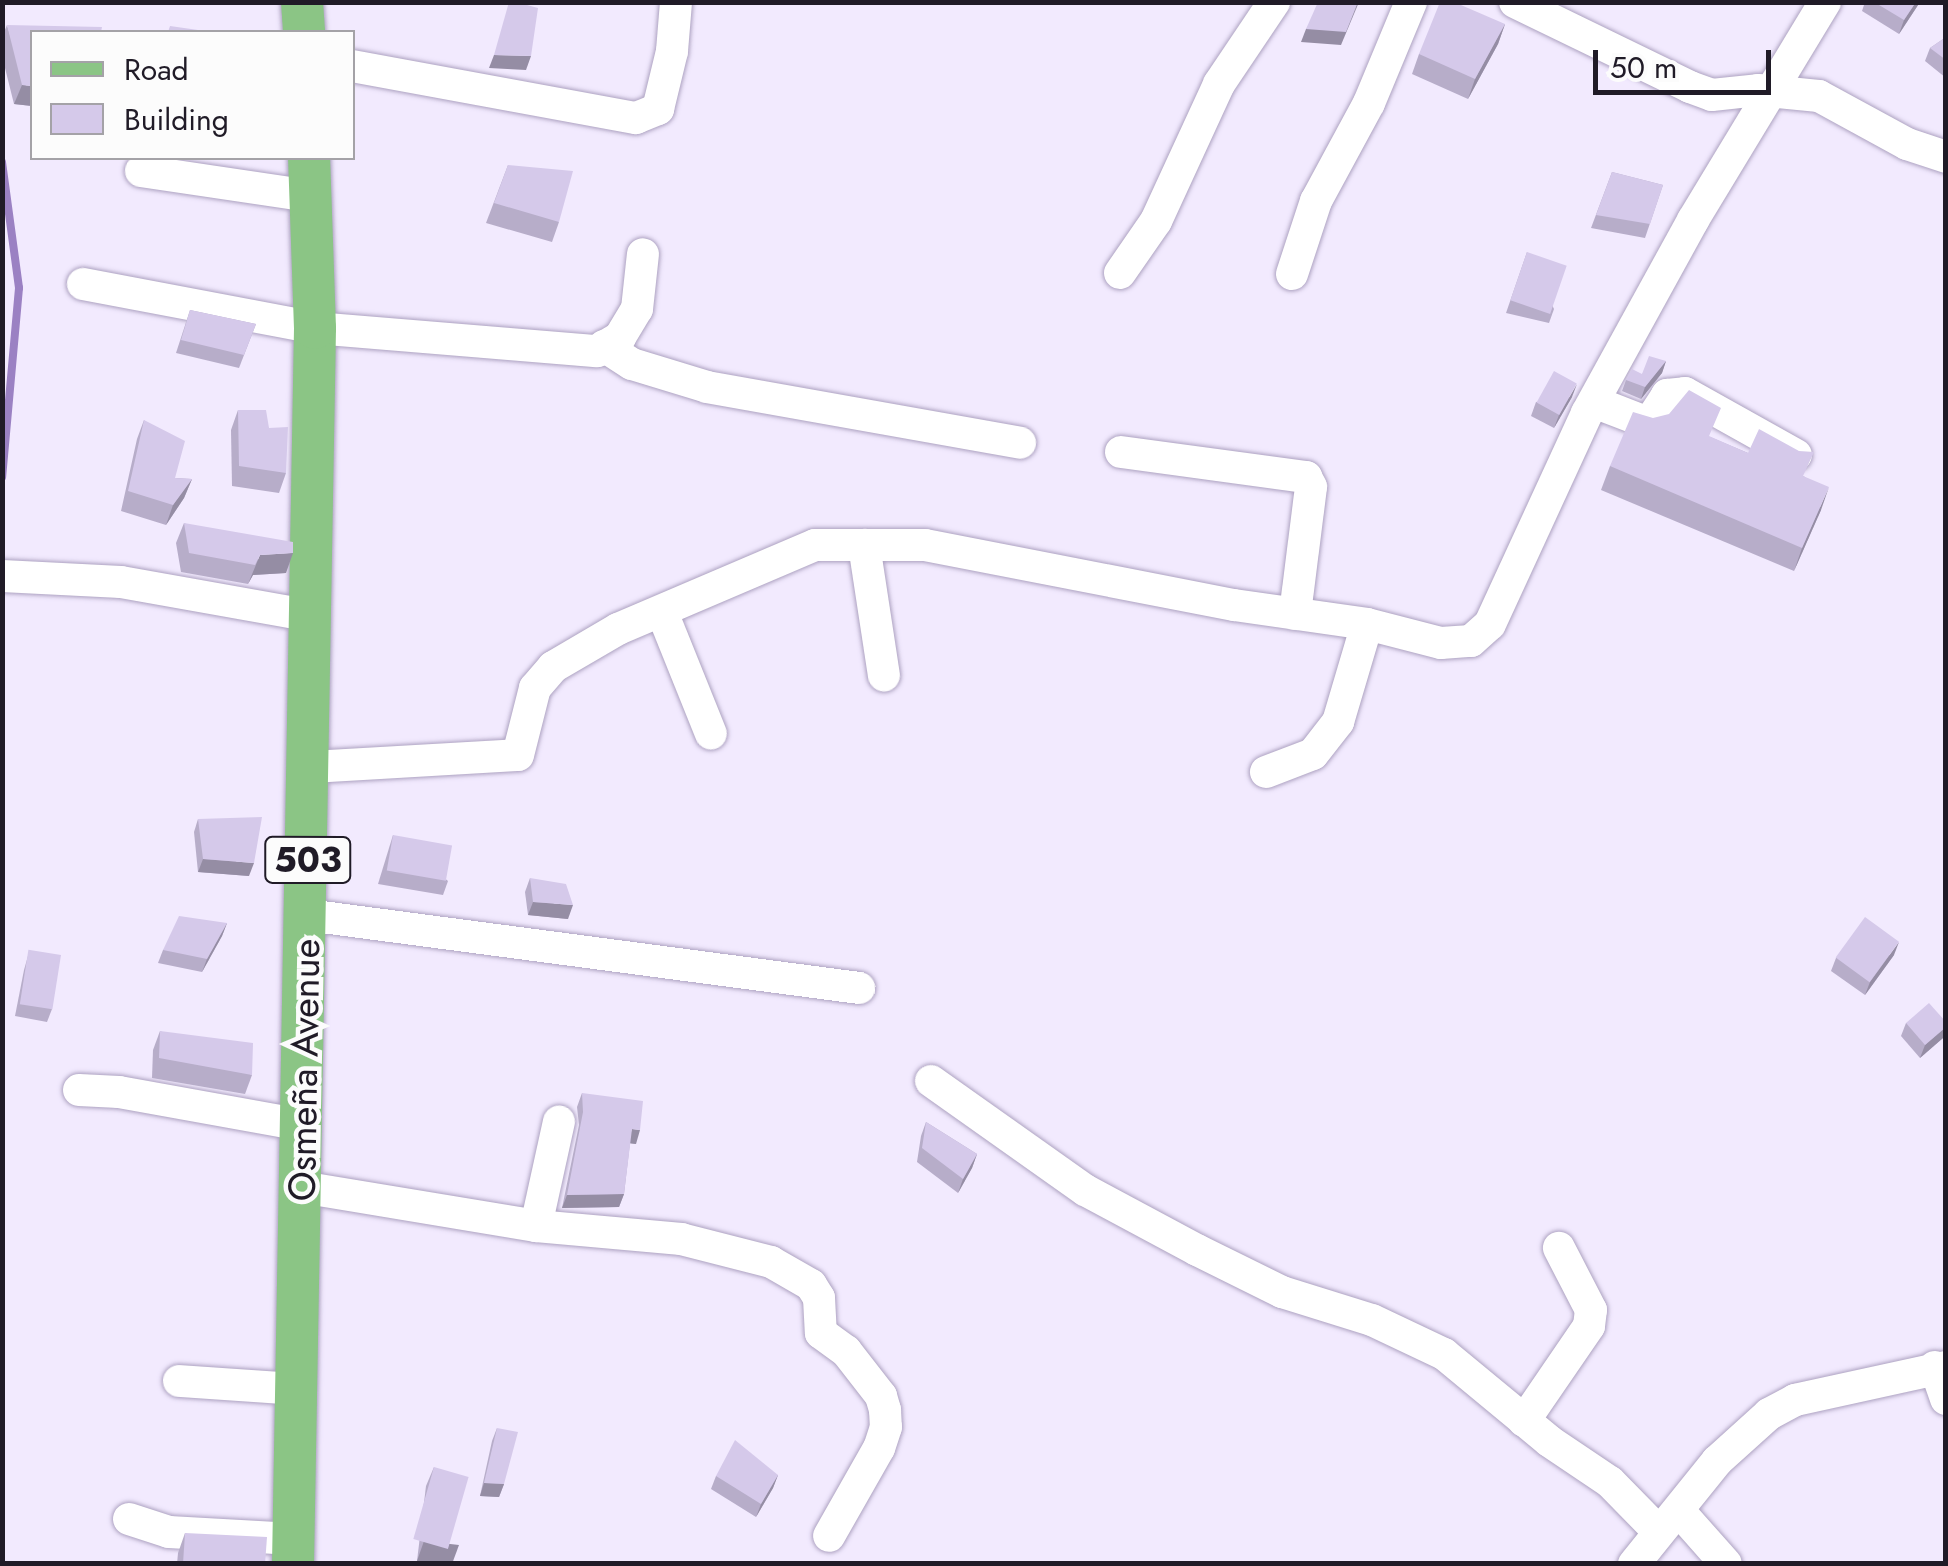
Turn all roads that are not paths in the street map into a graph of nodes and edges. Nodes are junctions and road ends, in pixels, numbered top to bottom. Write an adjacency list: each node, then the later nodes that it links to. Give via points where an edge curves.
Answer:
1 (302, 2): 7 (main road)
2 (676, 2): 8 (street, via 658,109 636,118)
3 (1274, 2): 14 (street, via 1218,84 1156,221)
4 (1410, 2): 15 (street, via 1369,103 1316,201)
5 (1515, 2): 9 (street, via 1712,95)
6 (1825, 2): 9 (street)
7 (304, 30)
8 (355, 67)
9 (1772, 91): 10 (street, via 1818,96 1907,144); 19 (street, via 1692,220)
10 (1946, 157)
11 (141, 171): 12 (street)
12 (309, 177): 17 (main road, Osmeña Avenue / 503)
13 (643, 254): 18 (street, via 637,309 620,337)
14 (1120, 273)
15 (1292, 274)
16 (83, 284): 17 (street)
17 (316, 328): 18 (street); 27 (main road, Osmeña Avenue / 503)
18 (604, 346): 20 (street, via 632,364 707,386)
19 (1594, 402): 22 (street, via 1643,421 1651,420 1667,395 1685,393); 28 (street, via 1490,624 1472,641 1441,643)
20 (1020, 443)
21 (1121, 452): 26 (street, via 1306,477 1311,486)
22 (1800, 457)
23 (864, 545): 25 (street, via 798,549); 26 (street, via 925,545); 29 (street)
24 (2, 576): 27 (street, via 122,582)
25 (662, 612): 30 (street); 31 (street, via 618,629 542,676 518,755)
26 (1295, 614): 28 (street)
27 (312, 616): 31 (main road, Osmeña Avenue / 503)
28 (1367, 624): 32 (street, via 1338,722 1313,754)
29 (884, 675)
30 (711, 734)
31 (310, 767): 33 (main road, Osmeña Avenue / 503)
32 (1266, 772)
33 (307, 915): 34 (street); 38 (main road, Osmeña Avenue / 503)
34 (859, 988)
35 (931, 1081): 46 (street, via 1084,1190 1282,1292 1372,1320 1444,1354)
36 (79, 1090): 38 (street)
37 (559, 1120): 40 (street)
38 (302, 1125): 39 (main road, Osmeña Avenue / 503)
39 (301, 1187): 40 (street); 44 (main road, Osmeña Avenue / 503)
40 (536, 1226): 49 (street, via 680,1239 771,1262 811,1285 819,1298 821,1333 846,1351 885,1410 879,1448)
41 (1559, 1248): 46 (street, via 1591,1310 1589,1326)
42 (1940, 1367): 45 (street); 48 (street, via 1795,1400 1769,1414 1717,1461)
43 (179, 1381): 44 (street)
44 (297, 1388): 50 (main road, Osmeña Avenue / 503)
45 (1946, 1399)
46 (1524, 1421): 48 (street)
47 (129, 1519): 50 (street, via 169,1532)
48 (1669, 1522): 51 (street); 52 (street)
49 (829, 1536)
50 (294, 1551)
51 (1634, 1564)
52 (1726, 1564)

